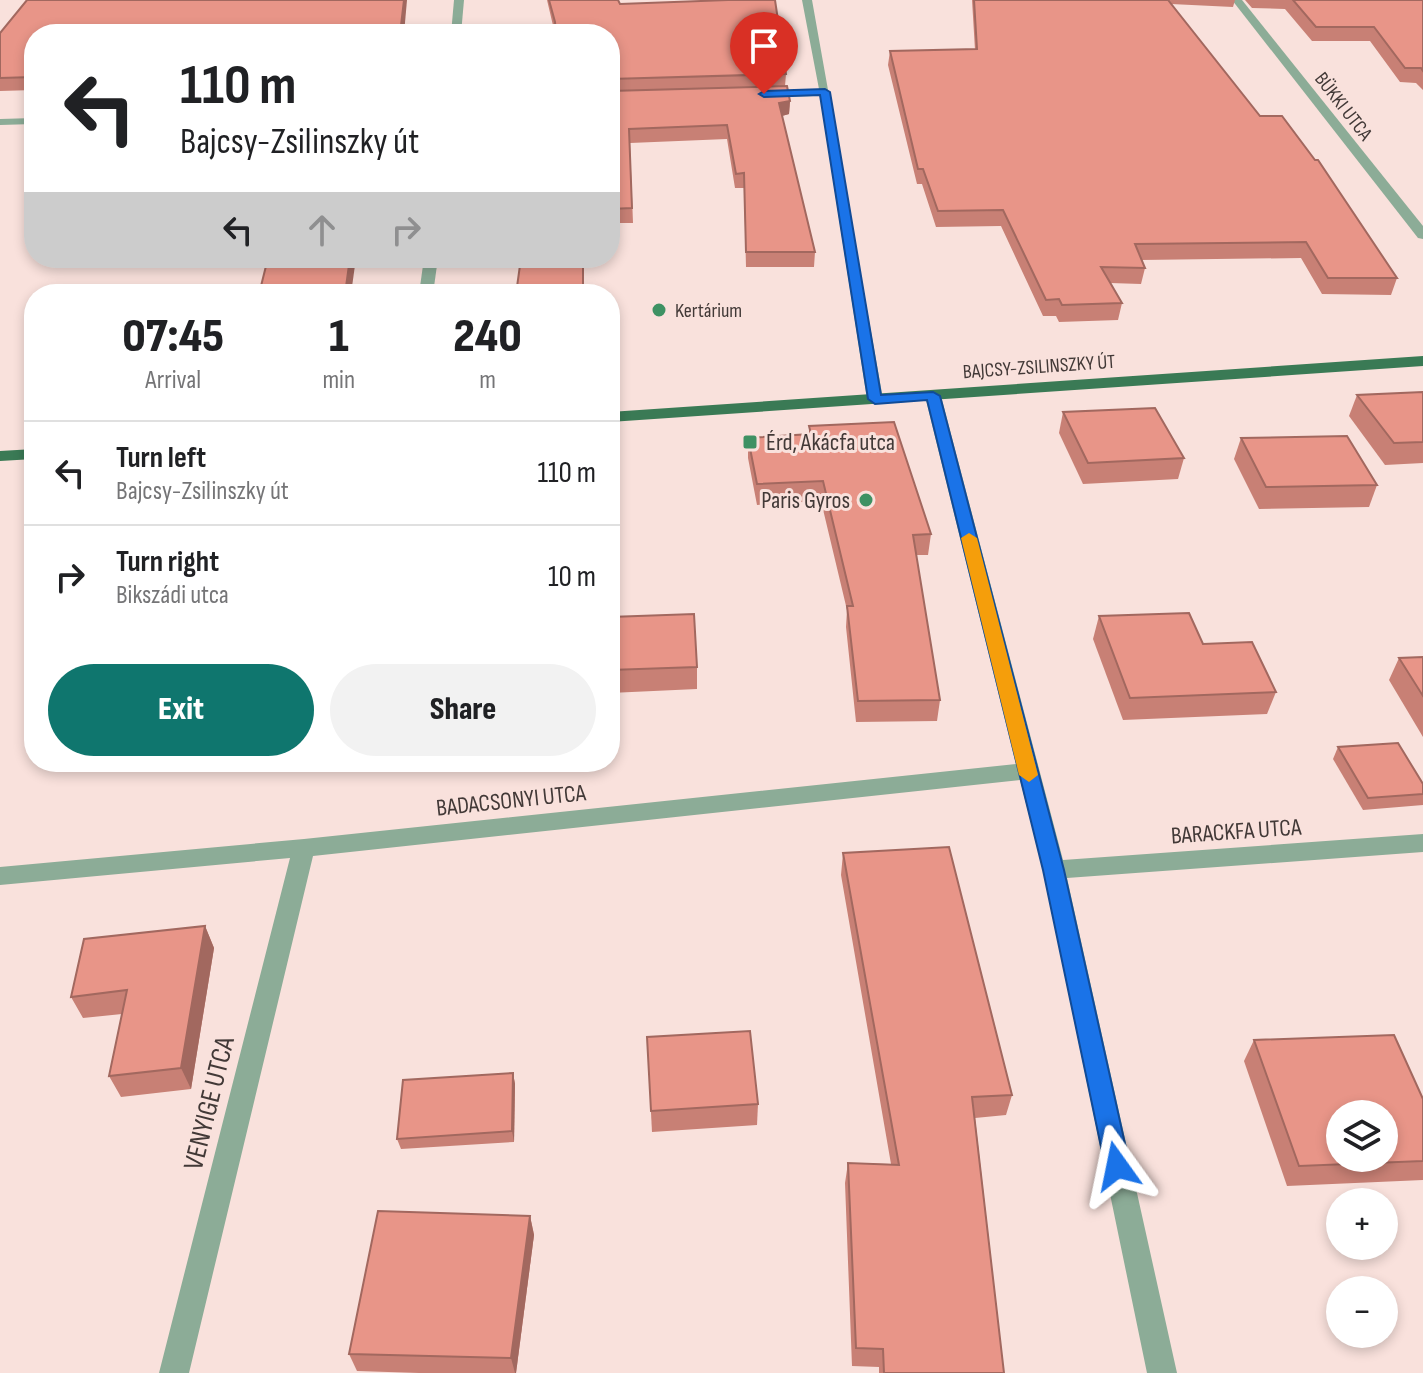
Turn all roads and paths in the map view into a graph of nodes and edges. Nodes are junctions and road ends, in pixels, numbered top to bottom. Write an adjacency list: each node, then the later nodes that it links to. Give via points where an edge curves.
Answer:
1 (459, 0): 4 (street)
2 (807, 0): 5 (street)
3 (1237, 0): 9 (street, BÜKKI UTCA)
4 (457, 24)
5 (825, 92): 6 (street); 12 (street)
6 (748, 94)
7 (24, 121): 8 (street)
8 (0, 122)
9 (1423, 235)
10 (1423, 361): 11 (main road, BAJCSY-ZSILINSZKY ÚT)
11 (933, 396): 12 (main road, BAJCSY-ZSILINSZKY ÚT); 16 (street)
12 (875, 399): 13 (main road, BAJCSY-ZSILINSZKY ÚT)
13 (620, 416)
14 (24, 455): 15 (main road)
15 (0, 456)
16 (1028, 771): 18 (street, BADACSONYI UTCA); 19 (street)
17 (1423, 843): 19 (street, BARACKFA UTCA)
18 (304, 848): 20 (street, BADACSONYI UTCA); 21 (street, VENYIGE UTCA)
19 (1054, 870): 22 (street)
20 (0, 876)
21 (174, 1373)
22 (1162, 1373)

